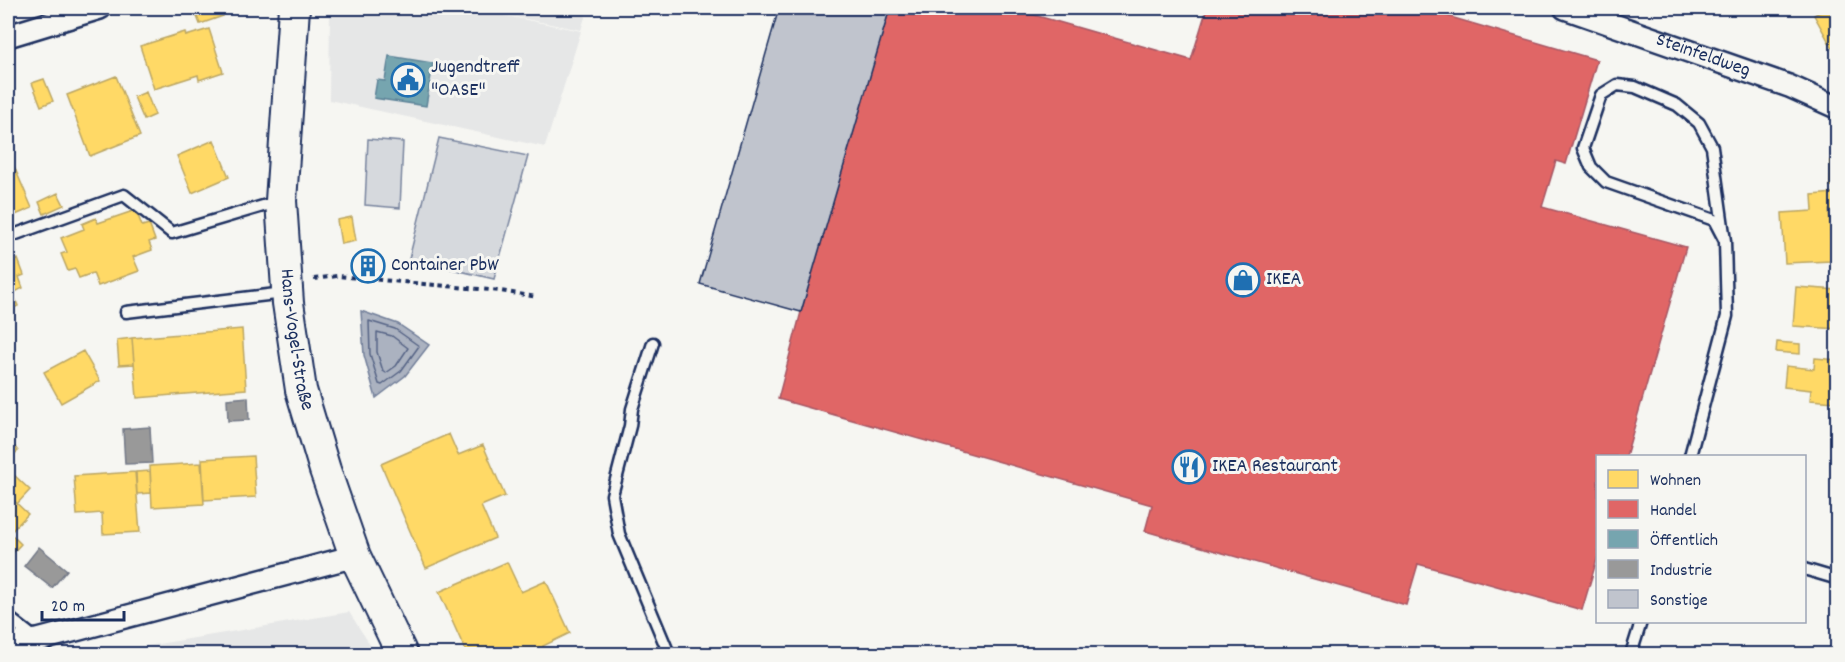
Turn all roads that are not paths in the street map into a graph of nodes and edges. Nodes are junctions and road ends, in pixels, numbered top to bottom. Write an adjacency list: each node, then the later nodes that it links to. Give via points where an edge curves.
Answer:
1 (100, 8): 4 (street)
2 (294, 8): 6 (main road, Hans-Vogel-Straße)
3 (1565, 8): 5 (street, Steinfeldweg, via 1789,86)
4 (8, 36)
5 (1838, 108)
6 (281, 201): 7 (lane, via 172,233 124,195); 9 (main road, Hans-Vogel-Straße)
7 (8, 237)
8 (1725, 241): 8 (lane, via 1714,220 1606,182 1590,167 1583,148 1600,95 1617,85 1635,87 1677,105 1700,123 1712,147); 12 (lane, via 1727,316)
9 (287, 288): 10 (lane); 13 (main road, Hans-Vogel-Straße, via 300,390)
10 (126, 312)
11 (653, 343): 21 (lane, via 632,409 612,495 619,534)
12 (1690, 455)
13 (355, 556): 18 (street); 20 (main road, Hans-Vogel-Straße)
14 (1806, 570): 15 (lane)
15 (1838, 579)
16 (8, 617): 18 (lane)
17 (1640, 623): 22 (lane)
18 (38, 640): 19 (street)
19 (8, 644)
20 (402, 654)
21 (669, 654)
22 (1631, 654)

